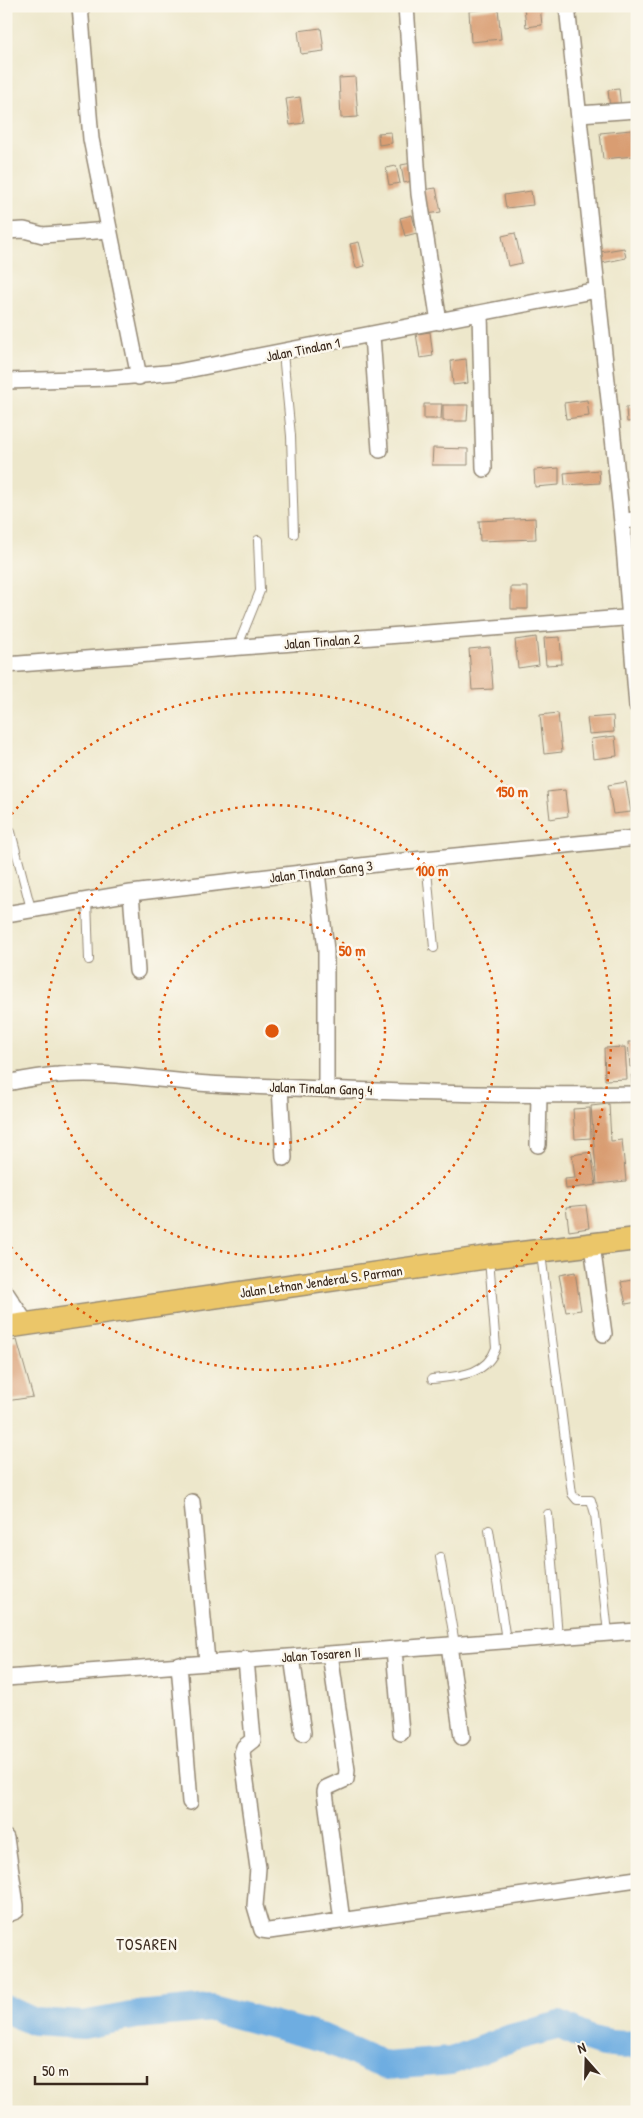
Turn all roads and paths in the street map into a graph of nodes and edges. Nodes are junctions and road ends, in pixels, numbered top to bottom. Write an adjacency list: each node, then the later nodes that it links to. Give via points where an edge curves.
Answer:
1 (80, 6): 6 (street, via 91,139)
2 (406, 6): 10 (street, via 419,194)
3 (567, 6): 5 (street)
4 (637, 110): 5 (street)
5 (578, 114): 8 (street)
6 (109, 230): 7 (street, via 43,235 24,230); 13 (street)
7 (6, 231)
8 (597, 290): 9 (street, Jalan Tinalan 1); 18 (street)
9 (480, 313): 10 (street, Jalan Tinalan 1); 16 (street)
10 (438, 322): 11 (street, Jalan Tinalan 1)
11 (372, 335): 12 (street, Jalan Tinalan 1); 15 (street)
12 (284, 353): 13 (street, Jalan Tinalan 1); 19 (lane)
13 (139, 377): 14 (street, Jalan Tinalan 1)
14 (6, 381)
15 (380, 450)
16 (484, 469)
17 (637, 519): 18 (street)
18 (622, 522): 21 (street)
19 (294, 534)
20 (258, 540): 22 (lane, via 260,591)
21 (633, 618): 22 (street, Jalan Tinalan 2); 24 (street)
22 (237, 648): 23 (street, Jalan Tinalan 2)
23 (6, 665)
24 (637, 706)
25 (10, 832): 31 (lane)
26 (637, 838): 27 (street, Jalan Tinalan Gang 3)
27 (426, 859): 28 (street, Jalan Tinalan Gang 3); 33 (lane)
28 (317, 872): 29 (street, Jalan Tinalan Gang 3); 38 (street, via 326,950)
29 (131, 893): 30 (street, Jalan Tinalan Gang 3); 35 (street)
30 (87, 899): 31 (street, Jalan Tinalan Gang 3); 34 (lane)
31 (31, 909): 32 (street, Jalan Tinalan Gang 3)
32 (6, 914)
33 (434, 948)
34 (89, 960)
35 (138, 971)
36 (6, 1084): 37 (street, Jalan Tinalan Gang 4, via 59,1074)
37 (280, 1087): 38 (street, Jalan Tinalan Gang 4); 42 (street)
38 (326, 1089): 40 (street, Jalan Tinalan Gang 4)
39 (637, 1094): 40 (street, Jalan Tinalan Gang 4)
40 (539, 1095): 41 (street)
41 (538, 1145)
42 (284, 1158)
43 (637, 1239): 44 (main road, Jalan Letnan Jenderal S. Parman)
44 (592, 1244): 45 (main road, Jalan Letnan Jenderal S. Parman); 49 (street)
45 (541, 1251): 46 (main road, Jalan Letnan Jenderal S. Parman); 56 (lane, via 572,1494 577,1500 591,1500 595,1514)
46 (489, 1257): 48 (main road, Jalan Letnan Jenderal S. Parman); 50 (lane, via 496,1348 492,1358 466,1375)
47 (6, 1293): 48 (street)
48 (16, 1325)
49 (604, 1334)
50 (432, 1379)
51 (192, 1502): 64 (street)
52 (548, 1514): 57 (lane)
53 (489, 1530): 58 (lane)
54 (440, 1557): 59 (lane)
55 (637, 1631): 56 (street, Jalan Tosaren II)
56 (608, 1633): 57 (street, Jalan Tosaren II)
57 (558, 1636): 58 (street, Jalan Tosaren II)
58 (506, 1640): 59 (street, Jalan Tosaren II)
59 (452, 1644): 60 (street, Jalan Tosaren II); 69 (street)
60 (394, 1649): 61 (street, Jalan Tosaren II); 68 (street)
61 (330, 1654): 62 (street, Jalan Tosaren II); 74 (street, via 347,1770 346,1779 326,1788 325,1792)
62 (292, 1657): 63 (street, Jalan Tosaren II); 67 (street)
63 (246, 1659): 64 (street, Jalan Tosaren II); 74 (street, via 253,1740 242,1753 258,1868 255,1906 259,1922 262,1930 269,1931)
64 (207, 1661): 65 (street, Jalan Tosaren II)
65 (178, 1664): 66 (street, Jalan Tosaren II); 70 (street)
66 (6, 1678)
67 (303, 1733)
68 (401, 1733)
69 (462, 1737)
70 (190, 1802)
71 (6, 1838): 73 (street, via 16,1911)
72 (637, 1879): 74 (street)
73 (6, 1915)
74 (342, 1921)

